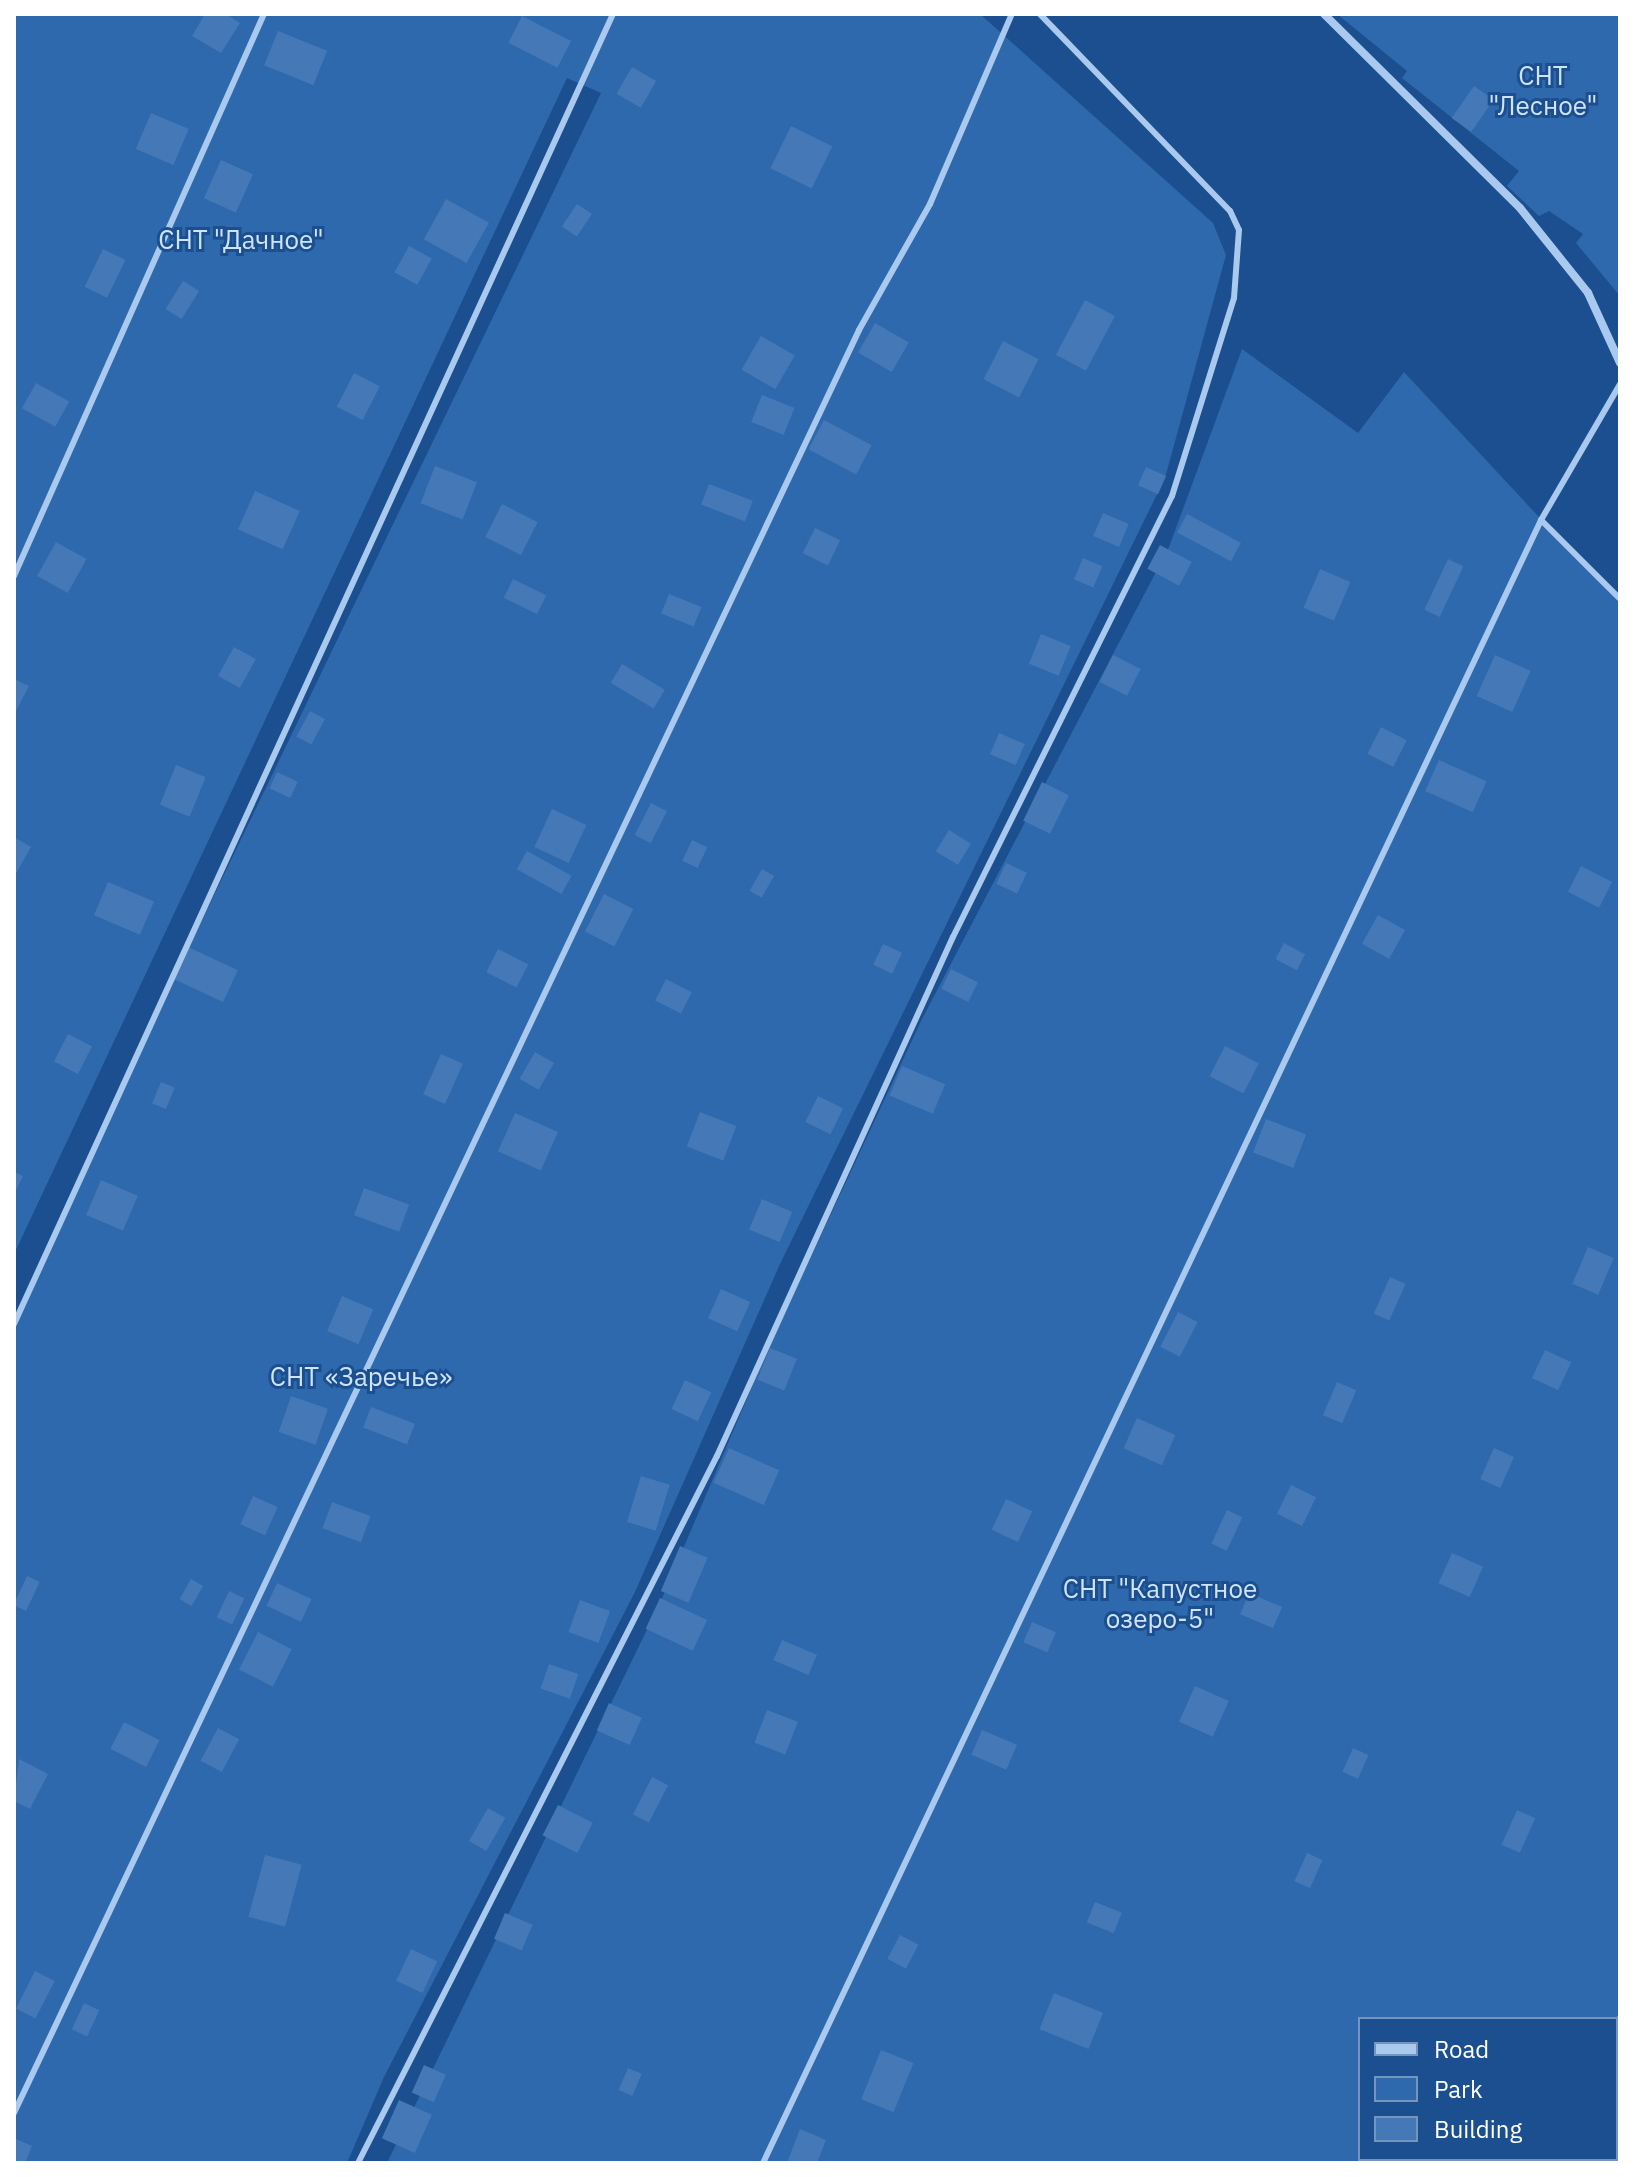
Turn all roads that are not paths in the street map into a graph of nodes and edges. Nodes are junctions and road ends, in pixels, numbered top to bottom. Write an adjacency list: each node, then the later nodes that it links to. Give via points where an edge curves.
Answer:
1 (264, 14): 9 (lane)
2 (613, 14): 11 (lane)
3 (1012, 14): 12 (lane, via 930,204 859,330)
4 (1040, 14): 13 (lane, via 1230,211 1239,230 1234,298 1172,496 953,937 717,1456)
5 (1324, 14): 6 (street, via 1520,208 1588,293)
6 (1620, 363)
7 (1620, 384): 8 (lane)
8 (1541, 520): 10 (lane); 14 (lane)
9 (14, 576)
10 (1620, 599)
11 (14, 1324)
12 (14, 2113)
13 (358, 2163)
14 (763, 2163)

